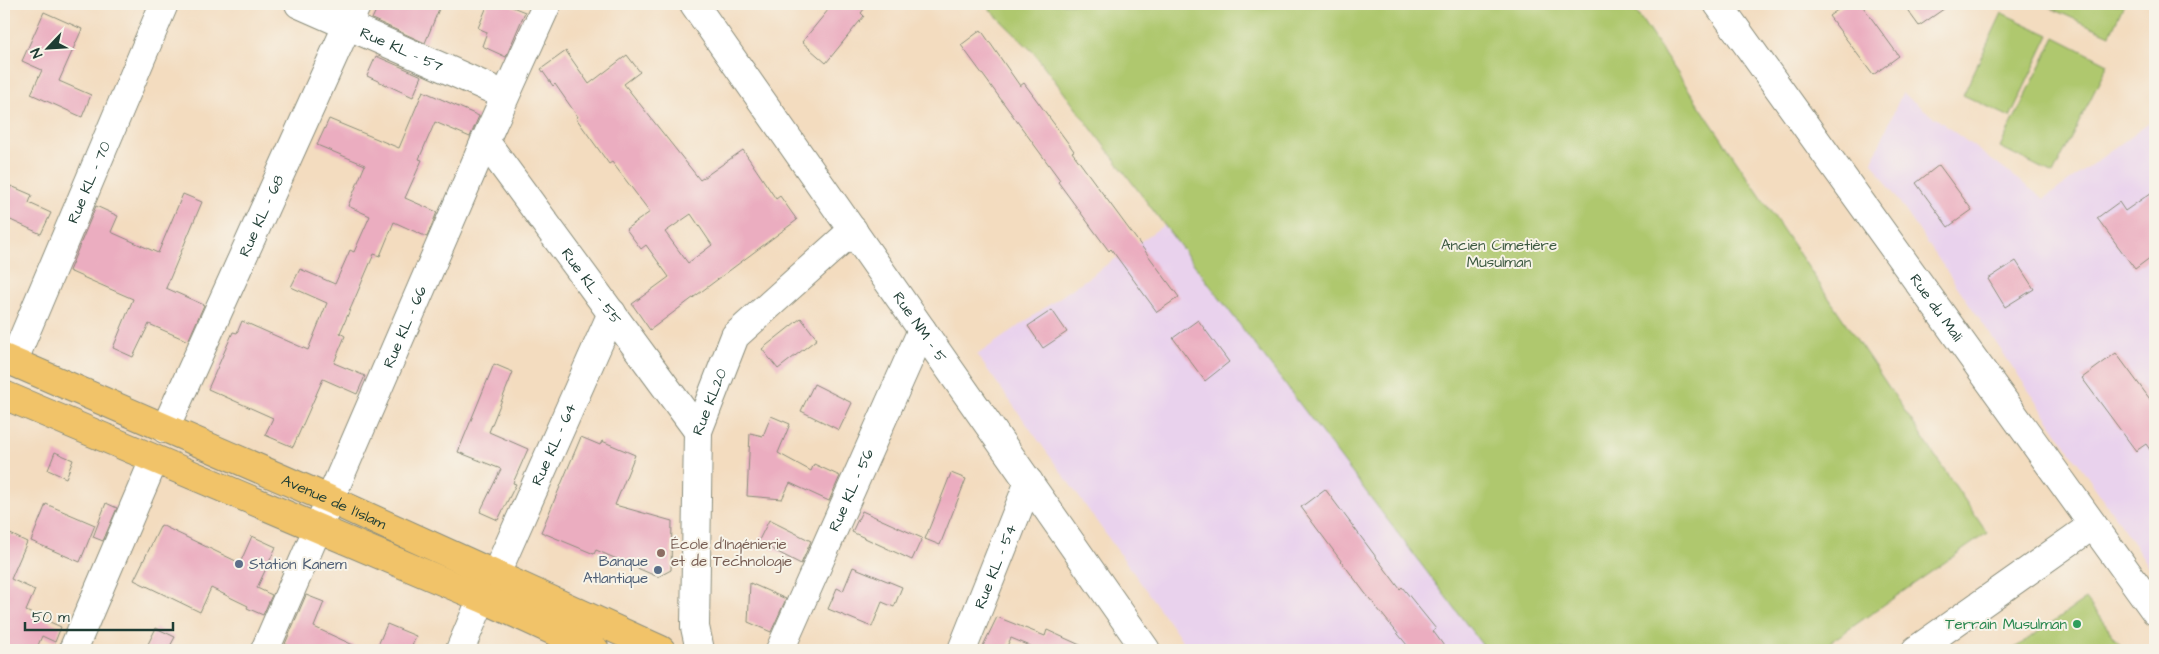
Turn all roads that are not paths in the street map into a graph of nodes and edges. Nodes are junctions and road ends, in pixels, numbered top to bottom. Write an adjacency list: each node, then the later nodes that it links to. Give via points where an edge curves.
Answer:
1 (164, 4): 12 (street, Rue KL - 70)
2 (299, 4): 6 (street, Rue KL - 57)
3 (547, 4): 7 (street, Rue KL - 66)
4 (694, 4): 9 (street, Rue NM - 5)
5 (1718, 4): 19 (street, Rue du Mali)
6 (352, 14): 7 (street, Rue KL - 57); 14 (street, Rue KL - 68)
7 (505, 95): 8 (street, Rue KL - 66)
8 (484, 141): 10 (street, Rue KL - 55); 18 (street, Rue KL - 66)
9 (853, 230): 11 (street, Rue NM - 5); 15 (street, Rue KL20, via 735,336)
10 (612, 313): 15 (street, Rue KL - 55); 21 (street, Rue KL - 64)
11 (922, 330): 17 (street, Rue NM - 5); 31 (street, Rue KL - 56)
12 (9, 360): 14 (main road, Avenue de l'Islam)
13 (4, 395): 16 (main road, Avenue de l'Islam)
14 (165, 429): 18 (main road, Avenue de l'Islam)
15 (698, 431): 24 (street, Rue KL20)
16 (154, 460): 20 (main road, Avenue de l'Islam); 25 (street)
17 (1029, 482): 32 (street, Rue KL - 54); 33 (street, Rue NM - 5)
18 (331, 500): 20 (street, Rue KL - 66); 21 (main road, Avenue de l'Islam)
19 (2093, 525): 23 (street, Rue du Mali); 34 (street)
20 (318, 528): 22 (main road, Avenue de l'Islam); 26 (street, Rue KL - 66)
21 (496, 574): 29 (main road, Avenue de l'Islam)
22 (482, 598): 27 (street); 28 (main road, Avenue de l'Islam)
23 (2155, 611)
24 (697, 639): 30 (street)
25 (73, 650)
26 (265, 650)
27 (460, 650)
28 (595, 650)
29 (661, 650)
30 (678, 650)
31 (780, 650)
32 (962, 650)
33 (1146, 650)
34 (1916, 650)

